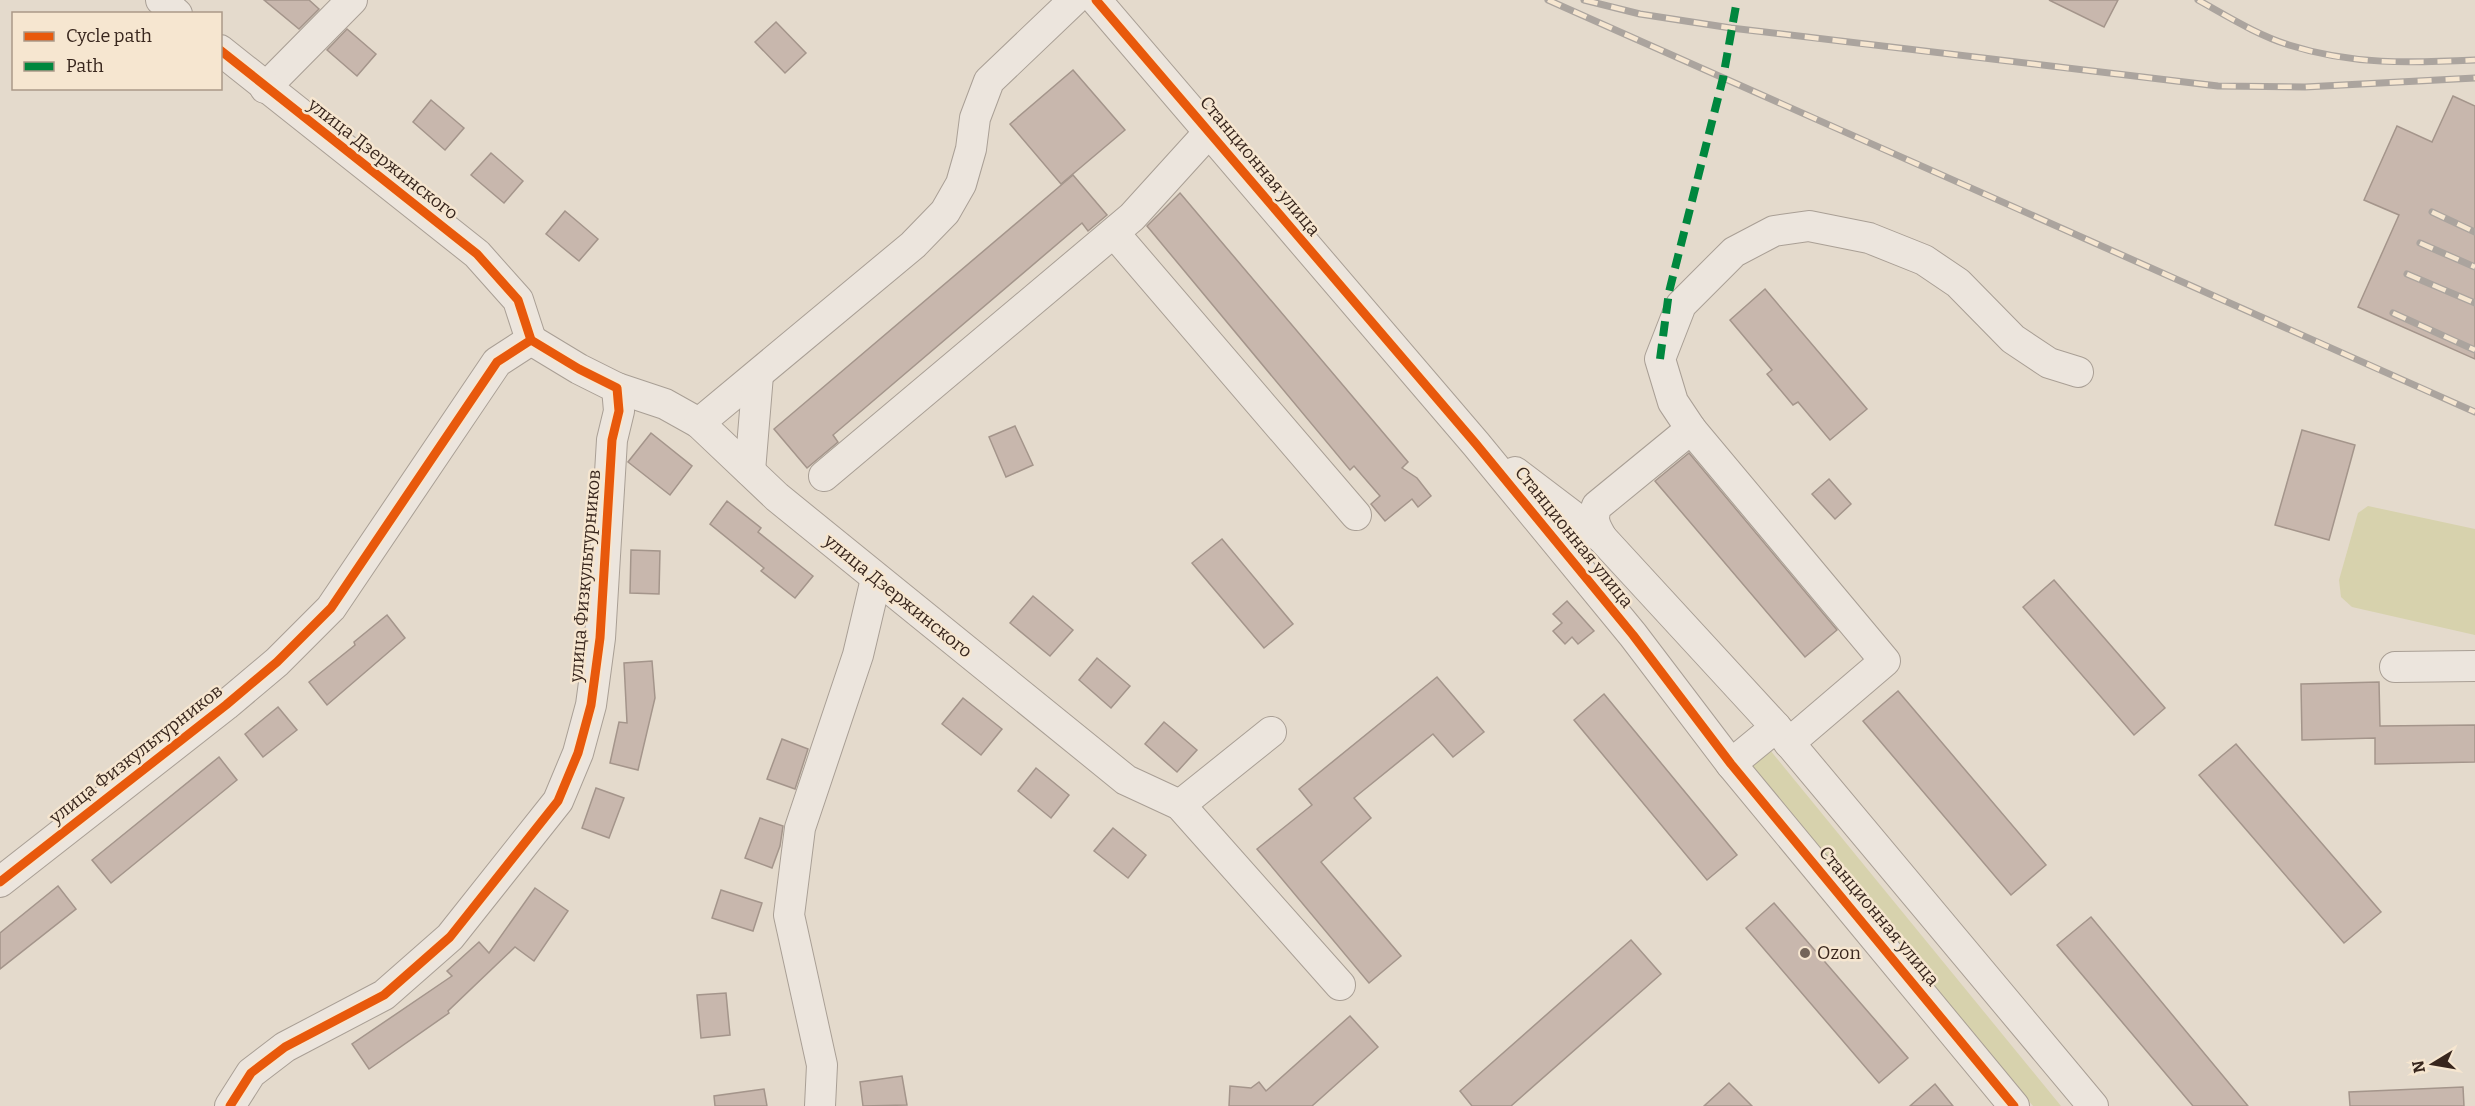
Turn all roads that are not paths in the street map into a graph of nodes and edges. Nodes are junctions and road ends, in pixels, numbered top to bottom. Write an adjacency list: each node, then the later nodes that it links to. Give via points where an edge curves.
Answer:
1 (161, 0): 5 (street)
2 (352, 0): 7 (street)
3 (1074, 0): 12 (street, via 989,81 975,118 961,184 945,212 913,245)
4 (1096, 0): 8 (street, Станционная улица)
5 (175, 12)
6 (222, 52): 7 (street, улица Дзержинского)
7 (265, 88): 10 (street, улица Дзержинского, via 477,254 518,300)
8 (1210, 131): 9 (street); 16 (street, Станционная улица)
9 (1114, 232): 18 (street); 19 (street)
10 (531, 340): 13 (street); 28 (street, улица Физкультурников, via 497,362 331,608 277,662 226,705)
11 (2078, 372): 15 (street, via 2049,363 2013,339 1958,283 1924,260 1869,238 1809,226 1773,231 1734,252 1680,305 1660,359 1673,402)
12 (758, 375): 14 (street); 17 (street)
13 (618, 399): 14 (street, улица Дзержинского, via 647,398); 30 (street, улица Физкультурников, via 600,638 591,705 578,753 558,801 450,937 384,995 285,1047 251,1073)
14 (699, 423): 17 (street, улица Дзержинского)
15 (1691, 429): 20 (street, via 1597,506 1594,524); 25 (street, via 1885,661)
16 (1476, 444): 20 (street, Станционная улица); 26 (street, Станционная улица, via 1633,634)
17 (750, 471): 21 (street, улица Дзержинского)
18 (824, 476)
19 (1356, 515)
20 (1602, 538): 25 (street, Станционная улица)
21 (876, 579): 27 (street, улица Дзержинского, via 1126,780); 31 (street, via 858,655 800,828 789,915 822,1065)
22 (2475, 666): 23 (street)
23 (2395, 667)
24 (1271, 732): 27 (street)
25 (1782, 735): 26 (street); 33 (street, Станционная улица)
26 (1731, 764): 32 (street, Станционная улица)
27 (1180, 805): 29 (street)
28 (0, 882)
29 (1340, 985)
30 (230, 1106)
31 (820, 1106)
32 (2014, 1106)
33 (2093, 1106)

